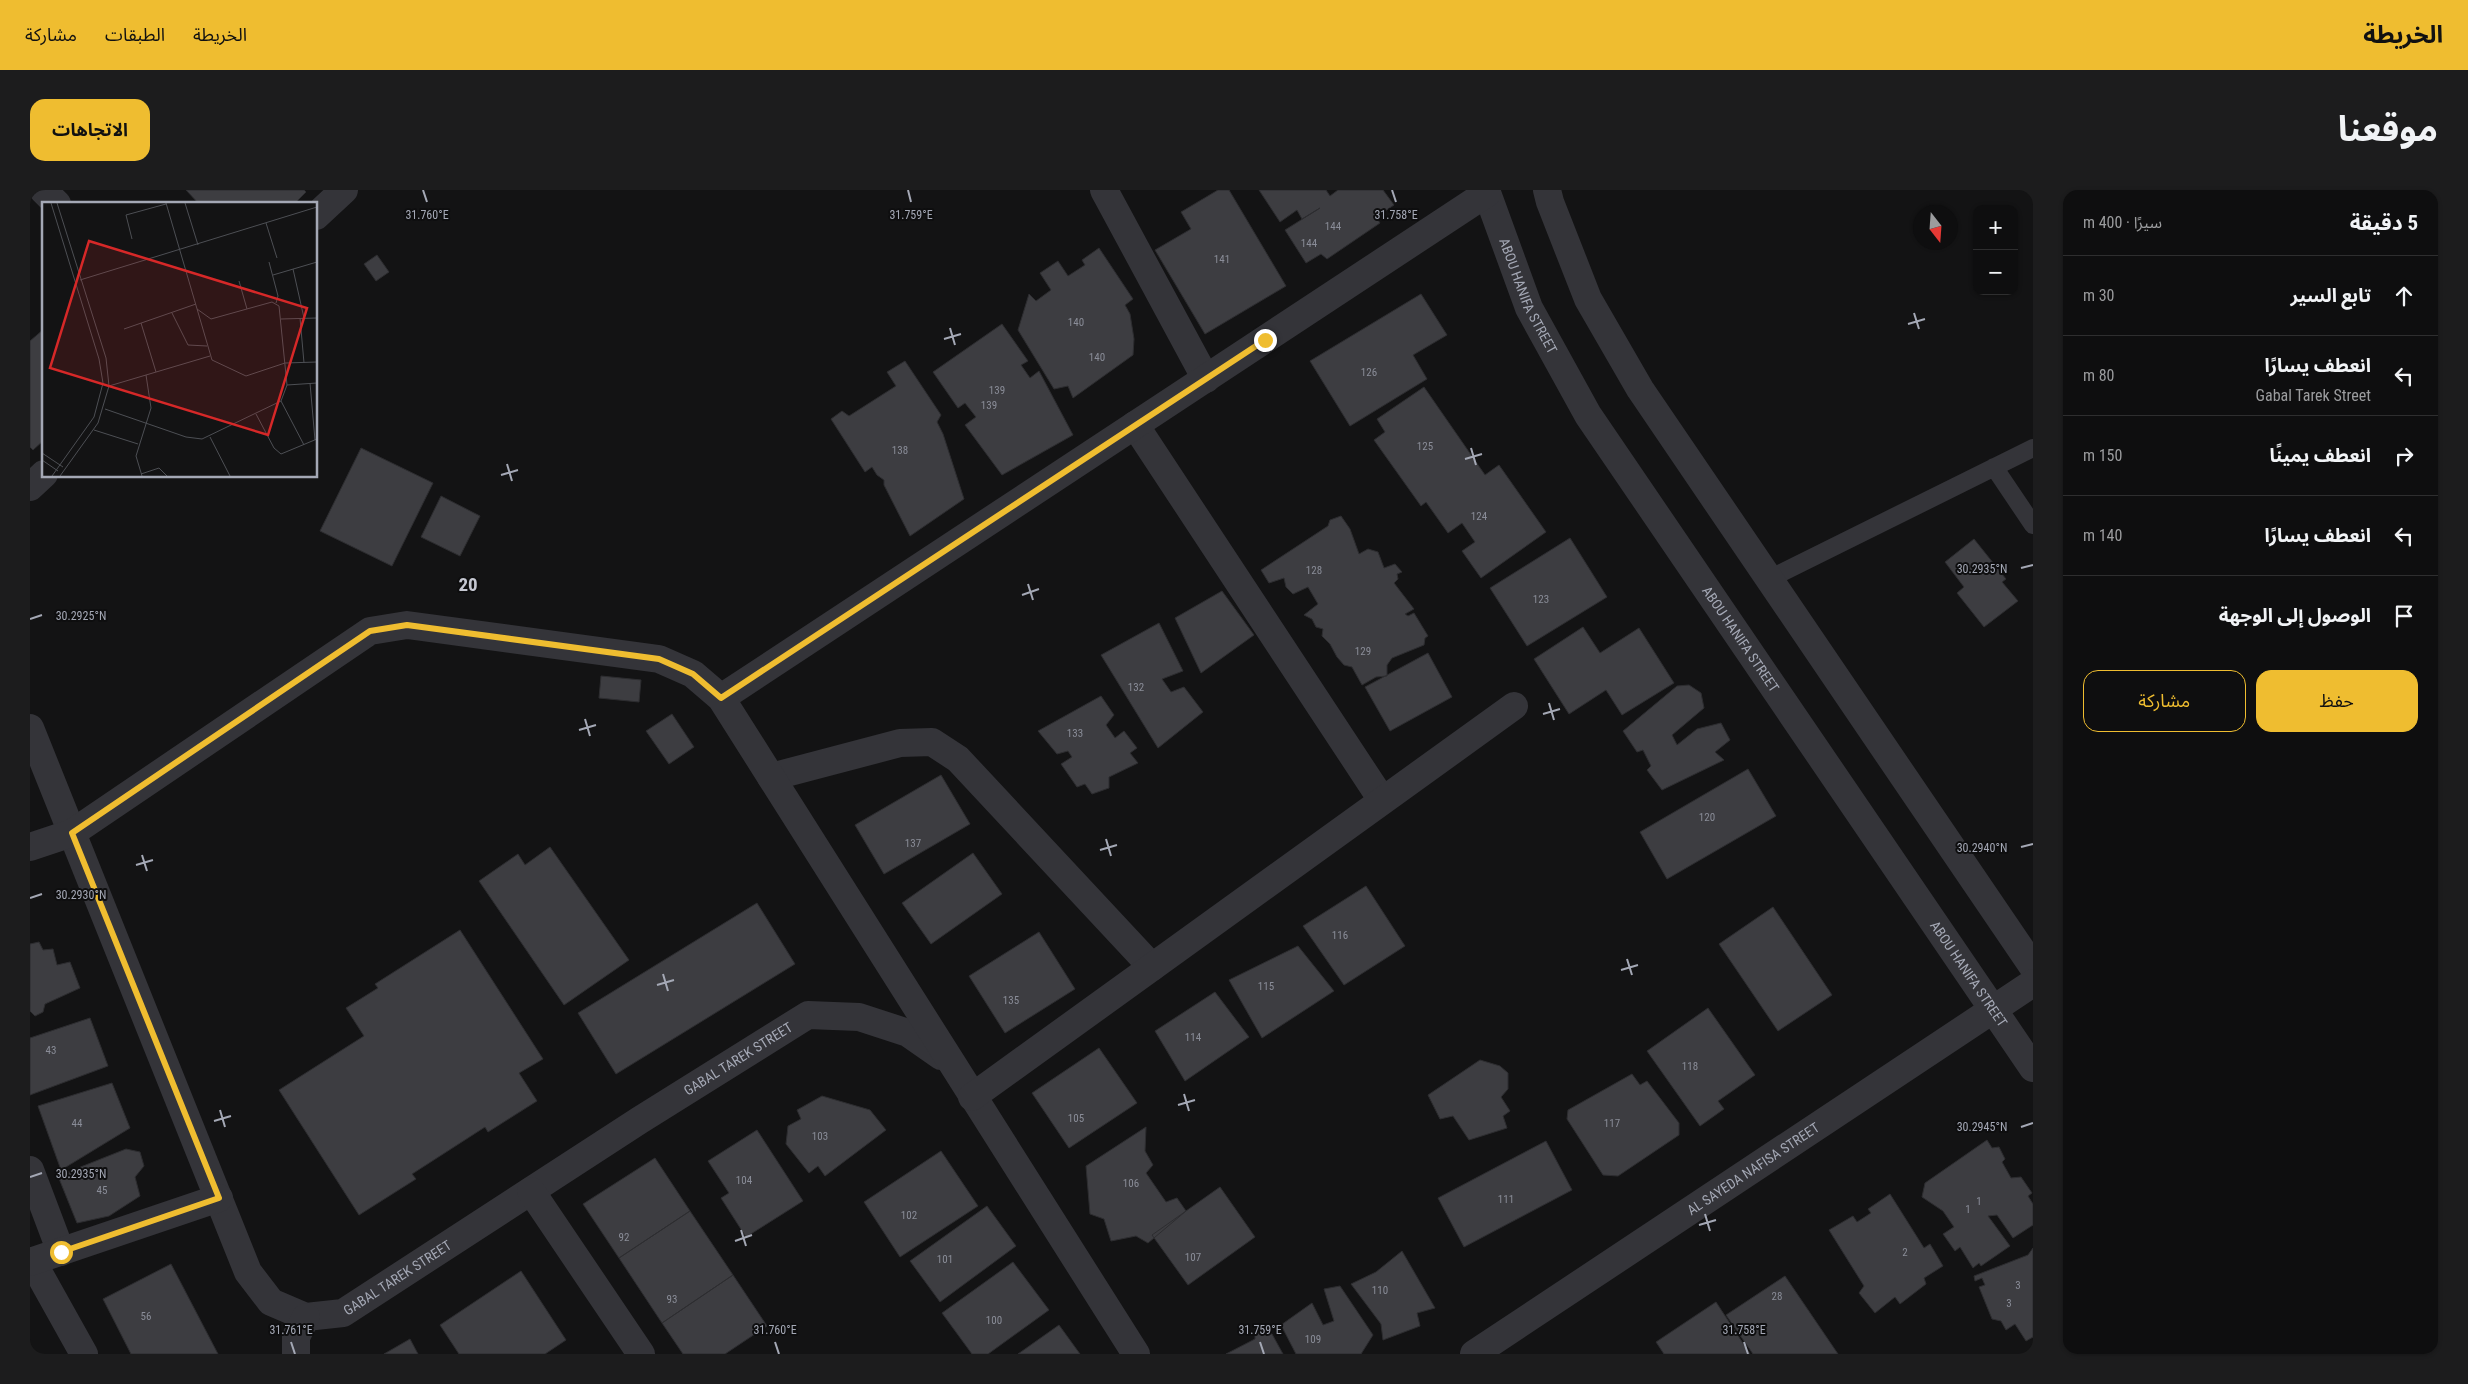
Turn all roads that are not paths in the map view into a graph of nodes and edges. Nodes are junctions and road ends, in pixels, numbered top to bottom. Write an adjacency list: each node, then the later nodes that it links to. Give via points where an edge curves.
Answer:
1 (43, 190): 6 (street)
2 (344, 190): 7 (street)
3 (1104, 190): 8 (street)
4 (1547, 190): 15 (street, via 1588,299 1640,390)
5 (1487, 192): 8 (street); 26 (street, ABOU HANIFA STREET, via 1529,308 1588,415)
6 (55, 202)
7 (318, 214)
8 (1206, 379): 9 (street)
9 (1136, 425): 16 (street); 20 (street)
10 (2033, 448): 11 (lane)
11 (1994, 467): 14 (lane); 15 (lane)
12 (42, 476): 13 (street)
13 (30, 487)
14 (2033, 525)
15 (1769, 579): 24 (street)
16 (721, 698): 19 (street); 21 (street, via 693,674 659,659 407,625 370,631)
17 (1514, 706): 20 (street)
18 (30, 728): 21 (street, GABAL TAREK STREET)
19 (771, 777): 23 (street, via 900,743 932,742 958,759); 27 (street)
20 (1382, 800): 23 (street)
21 (72, 833): 22 (street); 32 (street, GABAL TAREK STREET)
22 (30, 848)
23 (1152, 967): 29 (street)
24 (2033, 967)
25 (2033, 983): 26 (street, AL SAYEDA NAFISA STREET)
26 (1993, 1010): 28 (street, ABOU HANIFA STREET); 40 (street, AL SAYEDA NAFISA STREET)
27 (950, 1063): 29 (street); 31 (street, GABAL TAREK STREET, via 900,1030 859,1017 808,1015)
28 (2033, 1068)
29 (972, 1097): 39 (street)
30 (30, 1170): 33 (street)
31 (531, 1191): 35 (street, GABAL TAREK STREET, via 343,1313); 38 (street)
32 (219, 1198): 33 (street); 35 (street, GABAL TAREK STREET, via 248,1272 271,1302)
33 (61, 1252): 34 (street)
34 (31, 1262): 36 (street)
35 (306, 1317): 37 (street, via 296,1337)
36 (84, 1354)
37 (296, 1354)
38 (641, 1354)
39 (1136, 1354)
40 (1474, 1354)

